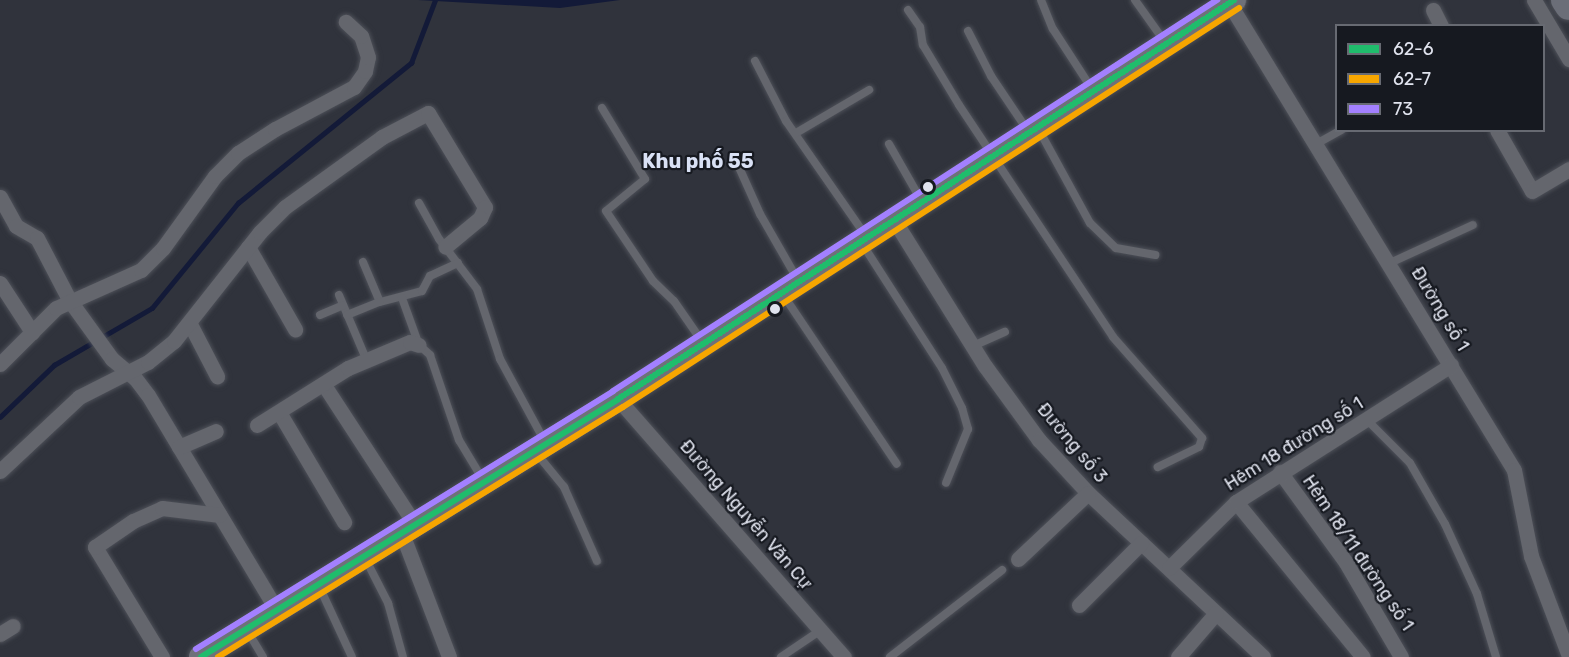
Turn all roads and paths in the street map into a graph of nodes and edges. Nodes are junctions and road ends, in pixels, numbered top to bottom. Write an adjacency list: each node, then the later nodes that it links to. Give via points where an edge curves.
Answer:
1 (1041, 0): 16 (lane, via 1053,29)
2 (1135, 0): 12 (lane)
3 (1534, 0): 13 (street)
4 (1565, 0): 6 (highway)
5 (1232, 2): 12 (main road); 23 (street, Đường số 1)
6 (1569, 6)
7 (908, 10): 24 (lane, via 920,27 923,45 936,68)
8 (1433, 10): 10 (street)
9 (346, 22): 43 (street, via 361,36 368,57 365,71 354,87 238,153 215,176 163,248 141,270 112,286)
10 (1440, 24)
11 (968, 31): 18 (lane, via 991,76)
12 (1166, 43): 16 (main road)
13 (1569, 59)
14 (755, 61): 21 (lane)
15 (869, 90): 21 (lane)
16 (1093, 91): 18 (main road)
17 (602, 108): 52 (lane, via 645,180 606,211 653,281 674,301)
18 (1033, 130): 24 (main road); 35 (lane, via 1090,223 1116,248)
19 (1337, 132): 23 (lane)
20 (1498, 132): 26 (street, via 1532,191)
21 (796, 133): 32 (lane)
22 (889, 144): 28 (lane)
23 (1316, 144): 38 (street, Đường số 1)
24 (994, 155): 28 (main road); 69 (lane, via 1113,337 1202,438 1199,447)
25 (738, 165): 40 (lane)
26 (1569, 169)
27 (0, 197): 43 (street, via 16,226 37,238)
28 (922, 201): 30 (main road)
29 (419, 204): 34 (lane)
30 (894, 220): 32 (main road); 54 (street, Đường số 3)
31 (1473, 225): 38 (lane)
32 (864, 239): 40 (main road); 73 (lane, via 962,408 968,429)
33 (248, 247): 34 (street, via 285,207 419,114 428,112 485,207 480,218); 48 (street); 49 (street)
34 (445, 247): 37 (lane)
35 (1155, 255)
36 (363, 262): 44 (lane)
37 (458, 263): 42 (lane, via 430,276 422,291); 67 (lane, via 477,288 500,359)
38 (1390, 263): 57 (street, Đường số 1)
39 (0, 283): 50 (street)
40 (790, 287): 52 (main road); 68 (lane)
41 (339, 295): 45 (lane)
42 (402, 298): 44 (lane); 53 (lane)
43 (70, 301): 50 (street, via 56,308); 58 (street, via 112,359)
44 (380, 302): 47 (lane)
45 (343, 305): 46 (lane); 47 (lane)
46 (320, 315)
47 (347, 315): 55 (lane)
48 (190, 324): 58 (street, via 148,362); 59 (street)
49 (295, 328)
50 (32, 332): 56 (street)
51 (1005, 332): 54 (lane)
52 (703, 344): 61 (main road)
53 (419, 345): 55 (street, via 410,342); 72 (lane, via 430,355 447,414)
54 (973, 346): 74 (street, Đường số 3, via 1039,440)
55 (366, 359): 60 (street)
56 (0, 364)
57 (1451, 365): 63 (street, Hẻm 18 đường số 1); 91 (street, Đường số 1, via 1515,470 1531,556)
58 (127, 372): 66 (street, via 148,395); 70 (street, via 79,397)
59 (217, 376)
60 (324, 385): 62 (street); 78 (street)
61 (618, 399): 67 (main road); 90 (street, Đường Nguyễn Văn Cự)
62 (279, 412): 64 (street); 77 (street)
63 (1368, 421): 71 (street, Hẻm 18 đường số 1); 105 (lane, via 1410,463 1445,524 1477,594)
64 (257, 425)
65 (216, 430): 66 (street)
66 (179, 447): 76 (street)
67 (541, 447): 72 (main road); 82 (lane, via 564,487)
68 (897, 464)
69 (1158, 468)
70 (0, 471)
71 (1280, 472): 75 (street, Hẻm 18 đường số 1); 104 (street, Hẻm 18/11 đường số 1, via 1345,561)
72 (484, 481): 78 (main road)
73 (946, 483)
74 (1088, 493): 79 (street, Đường số 3); 81 (street)
75 (1236, 502): 83 (street, Hẻm 18 đường số 1); 103 (street)
76 (220, 515): 87 (street); 92 (street, via 162,508 133,521 94,547)
77 (344, 522)
78 (407, 527): 80 (main road); 97 (street)
79 (1141, 543): 83 (street, Đường số 3); 86 (street)
80 (363, 554): 85 (main road); 96 (lane, via 388,603)
81 (1018, 559)
82 (597, 561)
83 (1169, 568): 88 (street, Đường số 3)
84 (1002, 570): 100 (lane)
85 (317, 582): 87 (main road); 95 (lane)
86 (1079, 605)
87 (276, 609): 89 (main road)
88 (1216, 613): 101 (street); 102 (street, Đường số 3)
89 (246, 628): 93 (main road); 94 (lane)
90 (821, 630): 98 (lane); 99 (street, Đường Nguyễn Văn Cự)
91 (1569, 656)
92 (162, 657)
93 (201, 657)
94 (262, 657)
95 (352, 657)
96 (403, 657)
97 (449, 657)
98 (781, 657)
99 (844, 657)
100 (890, 657)
101 (1178, 657)
102 (1263, 657)
103 (1363, 657)
104 (1401, 657)
105 (1496, 657)

